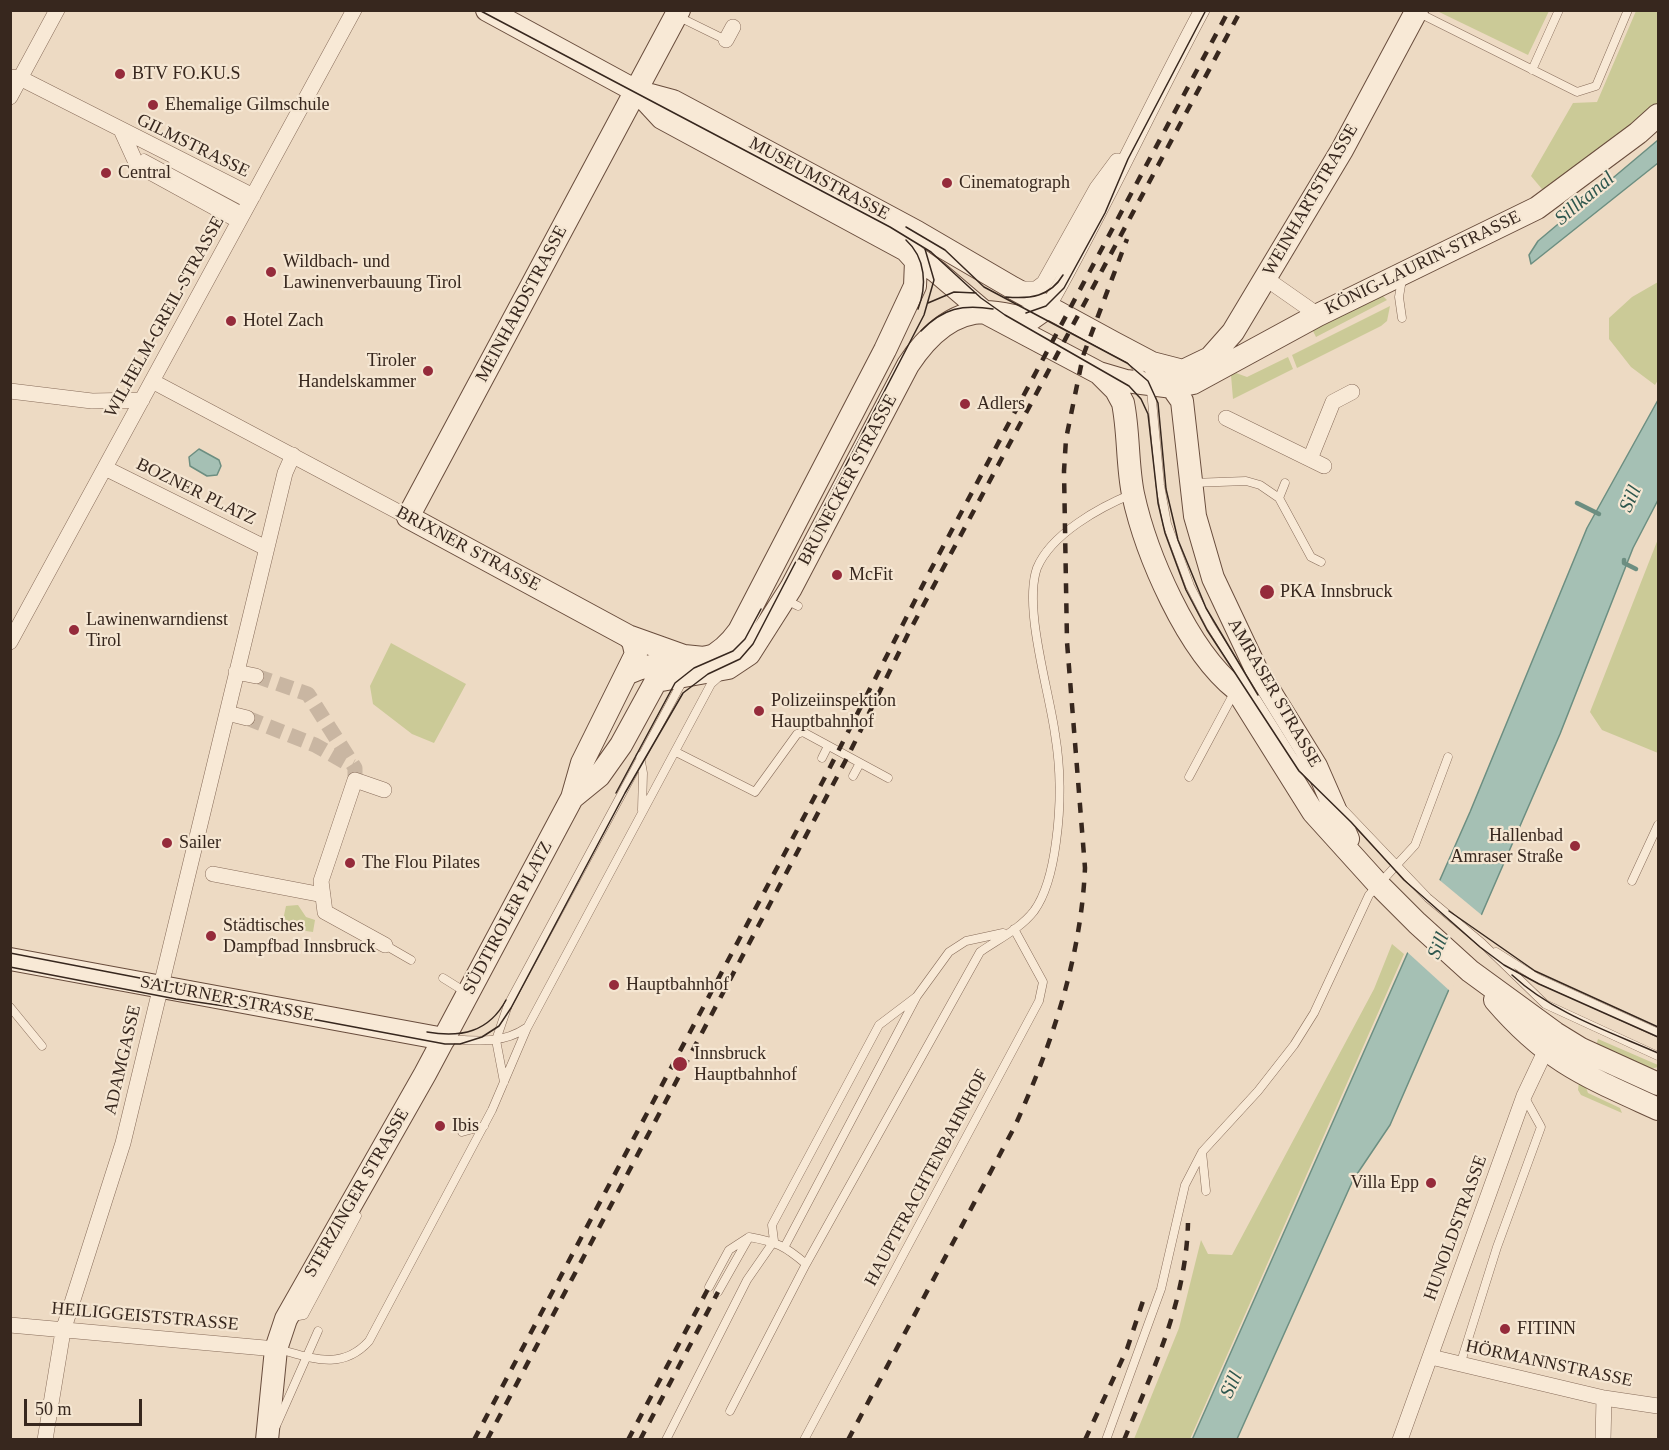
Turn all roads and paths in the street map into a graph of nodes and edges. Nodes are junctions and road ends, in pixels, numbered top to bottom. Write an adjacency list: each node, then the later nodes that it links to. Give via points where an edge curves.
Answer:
1 (57, 10): 11 (street)
2 (354, 10): 19 (street, WILHELM-GREIL-STRASSE)
3 (487, 10): 12 (street, MUSEUMSTRASSE)
4 (1202, 10): 16 (street)
5 (1558, 10): 10 (lane)
6 (1628, 10): 10 (lane, via 1596,86 1577,92)
7 (1416, 11): 10 (lane); 23 (street, WEINHARTSTRASSE, via 1342,150)
8 (677, 13): 9 (lane); 12 (street, MEINHARDSTRASSE)
9 (729, 34)
10 (1532, 70)
11 (15, 78): 13 (street); 15 (street)
12 (636, 91): 20 (street, MUSEUMSTRASSE, via 662,118); 24 (street, MUSEUMSTRASSE, via 673,101); 45 (street, MEINHARDSTRASSE)
13 (10, 97)
14 (1659, 115): 21 (street, KÖNIG-LAURIN-STRASSE, via 1537,208)
15 (122, 132): 19 (street, GILMSTRASSE, via 175,155); 19 (street, GILMSTRASSE, via 137,165)
16 (1134, 139): 24 (street, via 1097,188 1044,283 1029,291); 28 (street, via 1095,224)
17 (144, 158): 19 (lane)
18 (171, 162): 19 (lane)
19 (246, 208): 33 (street, WILHELM-GREIL-STRASSE)
20 (906, 250): 22 (street, MUSEUMSTRASSE); 25 (street, via 916,261)
21 (1409, 271): 26 (street, KÖNIG-LAURIN-STRASSE); 27 (lane, via 1399,286)
22 (937, 272): 24 (street, MUSEUMSTRASSE, via 964,270); 25 (street); 29 (street, MUSEUMSTRASSE)
23 (1265, 278): 30 (street); 34 (street, WEINHARTSTRASSE, via 1233,332 1210,358)
24 (1005, 283): 28 (street, MUSEUMSTRASSE)
25 (915, 286): 52 (street, BRUNECKER STRASSE)
26 (1376, 286): 27 (lane, via 1392,290); 30 (street, KÖNIG-LAURIN-STRASSE)
27 (1399, 297): 31 (lane)
28 (1048, 307): 29 (street, via 1031,319); 34 (street, MUSEUMSTRASSE, via 1108,339)
29 (984, 312): 32 (street, MUSEUMSTRASSE); 52 (street, BRUNECKER STRASSE, via 948,323 927,339 914,356 791,603 749,654)
30 (1318, 315): 34 (street, KÖNIG-LAURIN-STRASSE)
31 (1402, 318)
32 (1099, 373): 34 (street, MUSEUMSTRASSE); 34 (street, AMRASER STRASSE, via 1116,390)
33 (153, 381): 37 (street, WILHELM-GREIL-STRASSE); 39 (street)
34 (1154, 385): 41 (street, AMRASER STRASSE, via 1182,401); 43 (street, AMRASER STRASSE); 51 (lane, via 1160,485 1167,524 1190,586)
35 (10, 391): 37 (street, via 93,401)
36 (1352, 392): 38 (street, via 1333,402 1317,462)
37 (142, 400): 40 (street, WILHELM-GREIL-STRASSE)
38 (1226, 418)
39 (293, 455): 45 (street, BRIXNER STRASSE); 46 (street, BOZNER PLATZ)
40 (105, 468): 46 (street, BOZNER PLATZ); 49 (street, WILHELM-GREIL-STRASSE)
41 (1191, 483): 44 (lane, via 1246,481); 48 (street, AMRASER STRASSE, via 1207,560)
42 (1285, 483): 44 (lane)
43 (1133, 494): 57 (street, AMRASER STRASSE, via 1166,586 1194,640); 80 (lane, via 1096,510 1053,544 1033,583 1034,623 1057,744 1060,800 1055,849 1042,896 1032,914)
44 (1279, 498): 47 (lane, via 1311,557)
45 (408, 517): 50 (street, BRIXNER STRASSE)
46 (266, 548): 53 (street, ADAMGASSE)
47 (1322, 562)
48 (1233, 623): 51 (lane); 71 (street, AMRASER STRASSE, via 1270,694 1310,754)
49 (11, 639)
50 (636, 639): 52 (street, via 684,656); 54 (street, SÜDTIROLER PLATZ, via 636,654); 56 (street)
51 (1226, 650): 57 (lane); 71 (lane, via 1293,757)
52 (722, 662): 56 (street, via 694,664); 61 (lane)
53 (237, 672): 55 (street); 58 (street, ADAMGASSE)
54 (628, 674): 56 (street); 72 (street, SÜDTIROLER PLATZ, via 582,764)
55 (256, 676)
56 (676, 676): 62 (lane); 72 (street, SÜDTIROLER PLATZ, via 599,776)
57 (1230, 684): 66 (street, AMRASER STRASSE); 68 (lane)
58 (226, 713): 59 (street); 86 (street, ADAMGASSE)
59 (247, 718)
60 (828, 746): 61 (lane, via 803,732 797,734 756,792); 64 (lane); 65 (lane)
61 (676, 752): 73 (lane)
62 (640, 756): 73 (lane); 93 (lane, via 508,1005)
63 (1448, 757): 75 (lane, via 1415,845)
64 (822, 758)
65 (860, 763): 67 (lane); 69 (lane)
66 (1281, 763): 71 (lane); 78 (street, AMRASER STRASSE, via 1313,812)
67 (853, 776)
68 (1189, 777)
69 (888, 778)
70 (384, 790): 79 (street, via 355,780 321,881)
71 (1325, 791): 75 (lane); 78 (street, AMRASER STRASSE, via 1342,828)
72 (572, 798): 87 (street, SÜDTIROLER PLATZ)
73 (642, 814): 90 (lane)
74 (1659, 825): 77 (lane)
75 (1396, 866): 78 (lane); 81 (lane)
76 (213, 874): 79 (street)
77 (1632, 881)
78 (1379, 885): 94 (street, AMRASER STRASSE, via 1470,971 1523,1031); 103 (lane, via 1369,895 1314,1012 1294,1045)
79 (323, 895): 82 (street, via 325,912)
80 (1011, 930): 88 (lane, via 966,941 949,952); 111 (lane, via 980,952); 128 (lane, HAUPTFRACHTENBAHNHOF, via 1042,982 1039,1001)
81 (1482, 943): 91 (lane, via 1537,978); 96 (lane, via 1545,1004)
82 (384, 945): 84 (lane)
83 (10, 959): 86 (street, SALURNER STRASSE)
84 (411, 960)
85 (443, 978): 87 (lane)
86 (160, 986): 92 (street, SALURNER STRASSE); 116 (street, ADAMGASSE, via 123,1143)
87 (468, 993): 92 (street, SÜDTIROLER PLATZ)
88 (917, 996): 109 (lane, via 879,1025 772,1226); 110 (lane)
89 (10, 1007): 95 (lane)
90 (527, 1028): 93 (lane, via 514,1037); 97 (lane)
91 (1659, 1033)
92 (444, 1039): 93 (lane); 104 (street, STERZINGER STRASSE)
93 (496, 1040): 97 (lane)
94 (1550, 1042): 98 (street, via 1581,1049); 99 (street, HUNOLDSTRASSE); 100 (street, via 1579,1073)
95 (42, 1046)
96 (1659, 1056)
97 (504, 1082): 101 (lane)
98 (1658, 1083)
99 (1524, 1096): 120 (street, HUNOLDSTRASSE); 121 (lane, via 1541,1126)
100 (1659, 1109)
101 (484, 1126): 102 (lane); 119 (lane, via 369,1341 348,1358)
102 (462, 1132)
103 (1202, 1152): 105 (lane); 129 (lane, via 1185,1185 1157,1300)
104 (371, 1166): 106 (lane); 114 (street, STERZINGER STRASSE)
105 (1206, 1191)
106 (366, 1200)
107 (360, 1210): 114 (lane, via 304,1315)
108 (749, 1237): 109 (lane); 112 (lane, via 729,1250); 113 (lane)
109 (774, 1241): 110 (lane); 127 (lane, via 747,1280)
110 (785, 1246): 111 (lane)
111 (806, 1264): 124 (lane)
112 (709, 1287)
113 (718, 1292)
114 (286, 1319): 118 (street, STERZINGER STRASSE)
115 (10, 1325): 116 (street, HEILIGGEISTSTRASSE)
116 (63, 1330): 118 (street, HEILIGGEISTSTRASSE); 125 (street, ADAMGASSE)
117 (318, 1331): 119 (lane)
118 (276, 1349): 119 (lane); 126 (street, STERZINGER STRASSE)
119 (308, 1357): 126 (lane)
120 (1431, 1357): 121 (street, HÖRMANNSTRASSE); 130 (street, HUNOLDSTRASSE)
121 (1460, 1365): 122 (street, HÖRMANNSTRASSE)
122 (1604, 1398): 123 (street, HÖRMANNSTRASSE); 131 (street)
123 (1659, 1406)
124 (730, 1411)
125 (45, 1440)
126 (268, 1440)
127 (666, 1440)
128 (804, 1440)
129 (1106, 1440)
130 (1400, 1440)
131 (1604, 1440)

